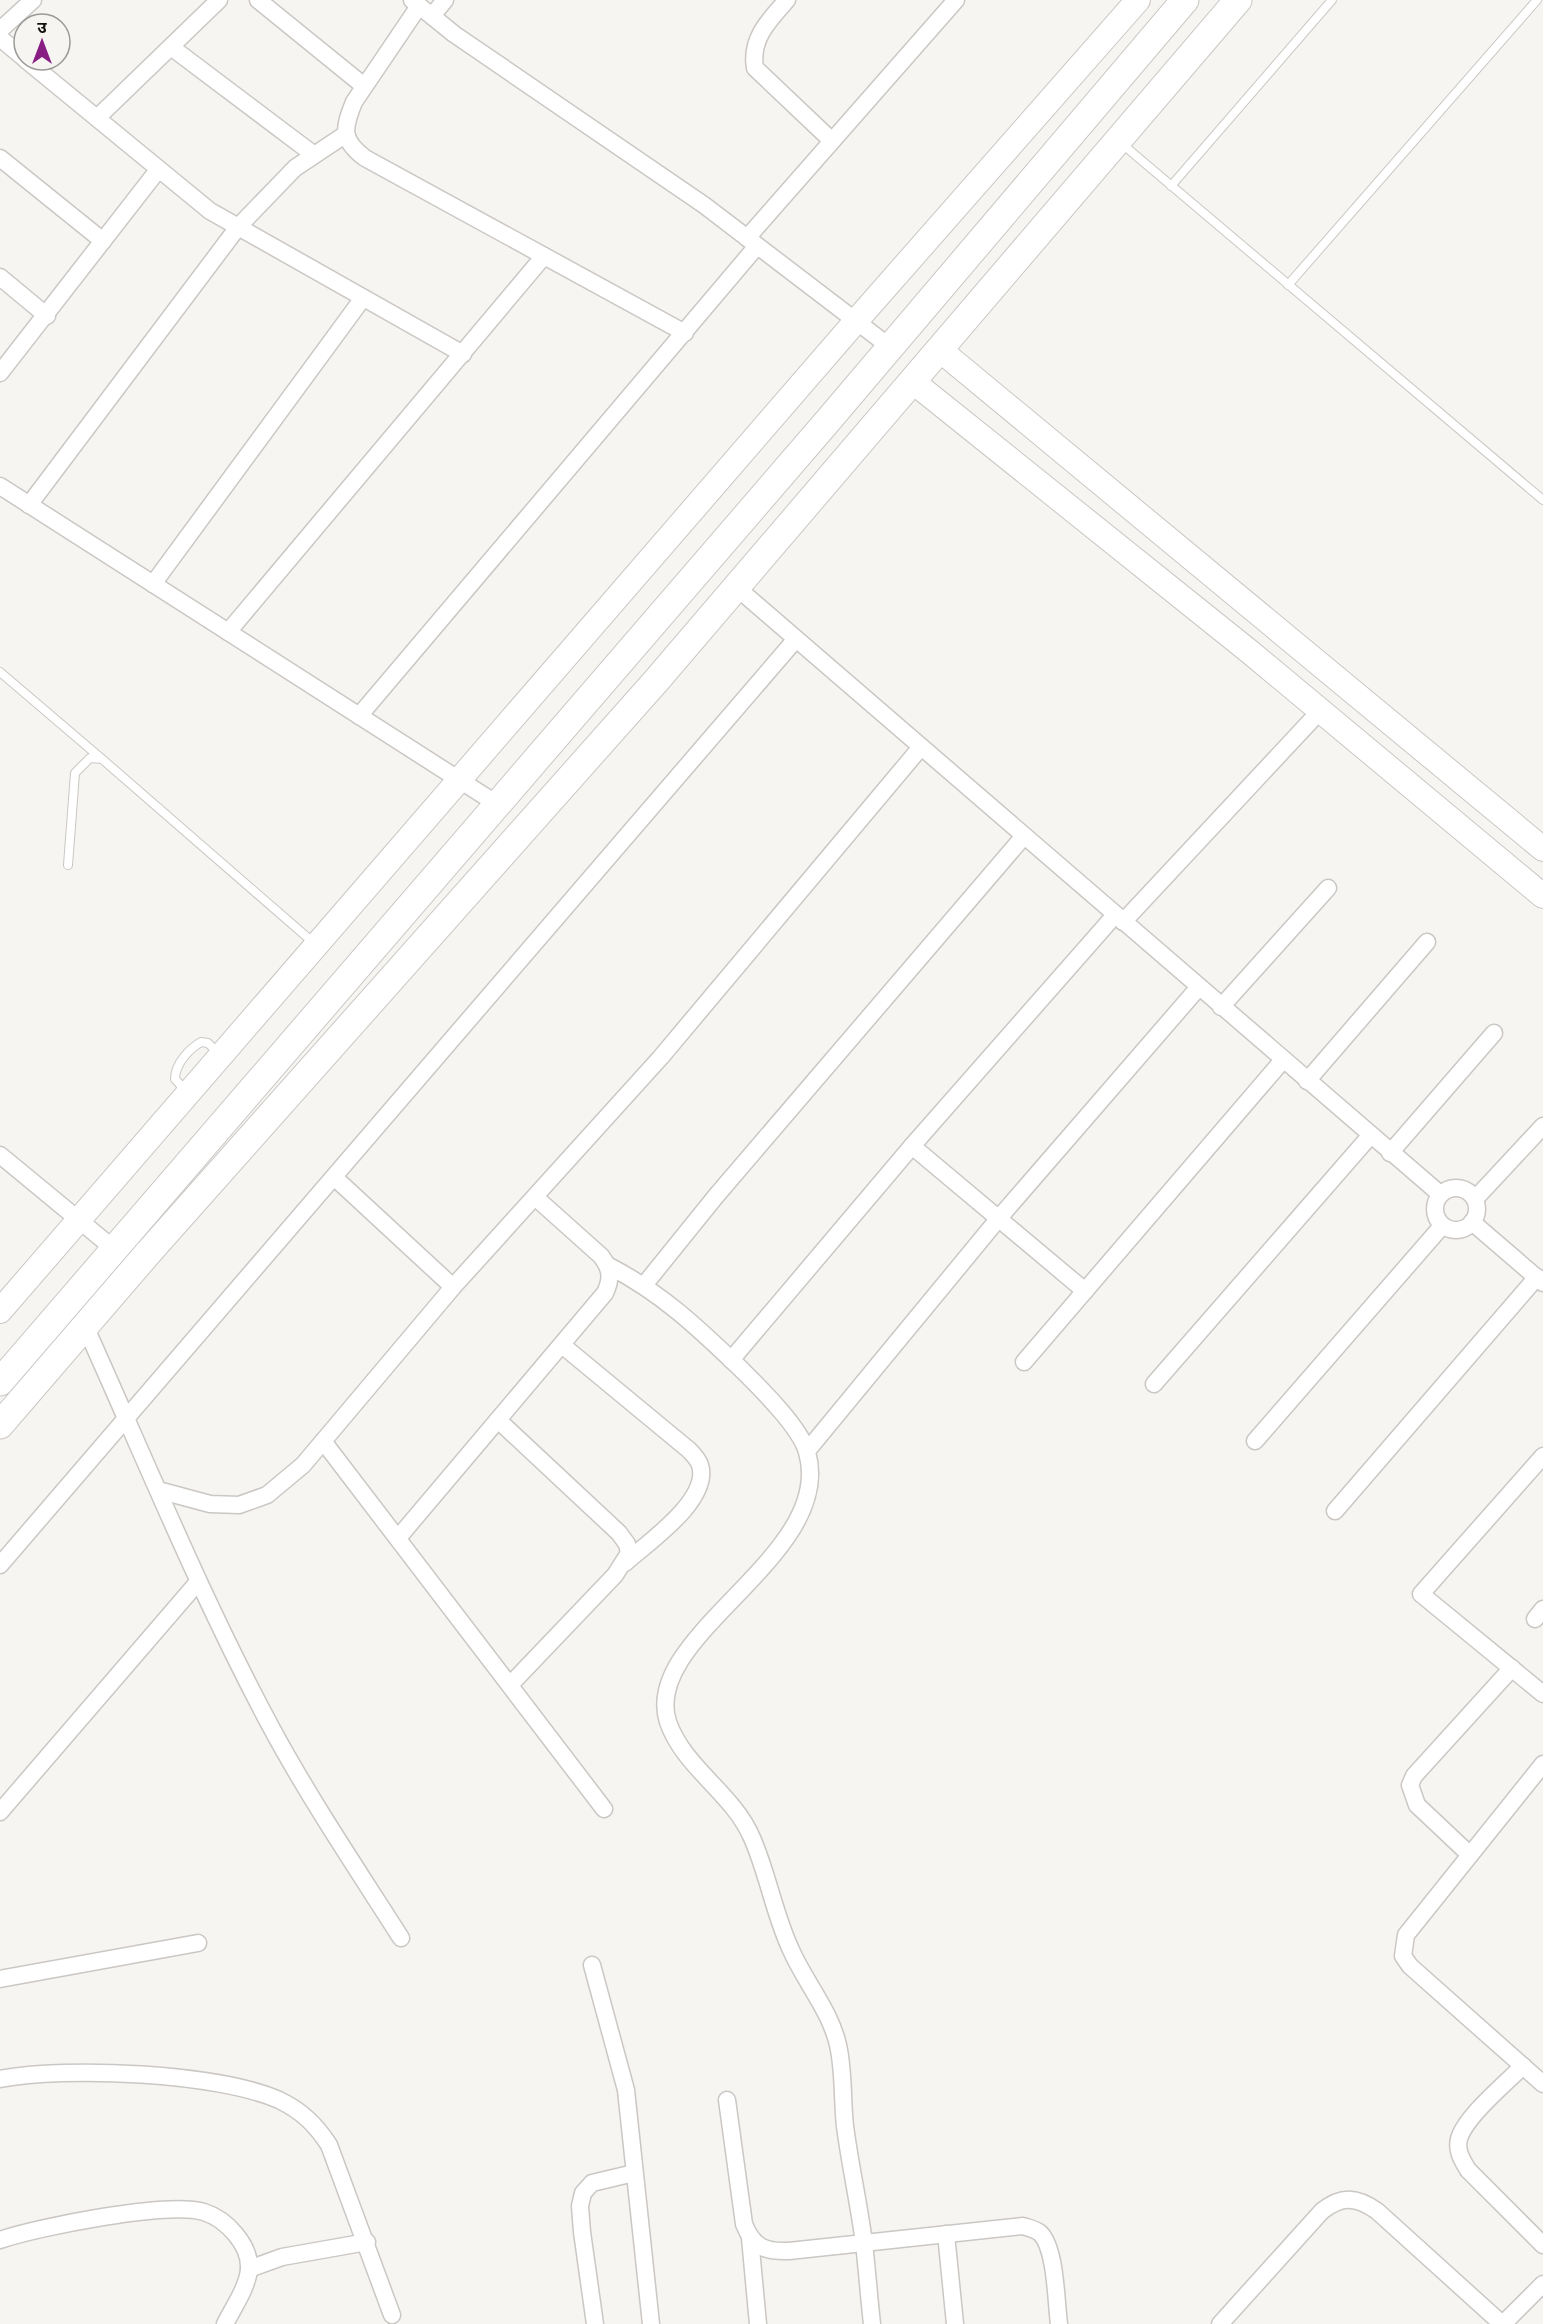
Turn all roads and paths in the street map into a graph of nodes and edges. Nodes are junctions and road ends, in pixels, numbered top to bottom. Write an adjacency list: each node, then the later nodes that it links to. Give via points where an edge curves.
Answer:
1 (33, 0): 13 (street)
2 (219, 0): 15 (street)
3 (258, 0): 18 (street)
4 (444, 0): 12 (street)
5 (787, 0): 21 (street, via 758,36 752,53 754,68)
6 (956, 0): 21 (street)
7 (1138, 0): 35 (street)
8 (1185, 0): 37 (main road)
9 (1238, 0): 22 (main road)
10 (1332, 0): 26 (lane)
11 (1537, 0): 32 (lane)
12 (421, 7): 18 (street); 29 (street)
13 (0, 30)
14 (0, 38): 16 (street)
15 (171, 47): 19 (street); 23 (street)
16 (12, 48)
17 (41, 72): 19 (street)
18 (364, 86): 20 (street, via 347,120)
19 (97, 118): 25 (street)
20 (346, 134): 23 (street); 30 (street, via 352,148 365,158)
21 (832, 141): 29 (street)
22 (1118, 141): 26 (lane); 39 (main road)
23 (313, 154): 27 (street)
24 (0, 158): 28 (street)
25 (158, 170): 27 (street, via 210,211); 28 (street)
26 (1171, 186): 32 (lane)
27 (238, 227): 33 (street); 43 (street)
28 (103, 241): 34 (street)
29 (752, 242): 35 (street); 36 (street)
30 (544, 256): 36 (street); 38 (street)
31 (0, 277): 34 (street)
32 (1288, 285): 42 (lane)
33 (363, 298): 38 (street); 44 (street)
34 (47, 316): 40 (street)
35 (856, 321): 37 (street); 53 (street)
36 (685, 333): 50 (street)
37 (895, 342): 39 (main road); 54 (main road)
38 (463, 354): 46 (street)
39 (926, 365): 45 (main road); 49 (street); 56 (street)
40 (0, 373)
41 (0, 486): 43 (street)
42 (1543, 500)
43 (29, 505): 44 (street)
44 (153, 584): 46 (street)
45 (736, 587): 47 (street); 88 (main road)
46 (228, 632): 50 (street)
47 (796, 639): 51 (street); 73 (street)
48 (0, 672): 52 (lane)
49 (1320, 711): 59 (street); 60 (street)
50 (359, 716): 53 (street)
51 (921, 747): 55 (street); 75 (street, via 661,1057)
52 (102, 759): 57 (lane, via 90,758 75,773); 62 (lane)
53 (460, 781): 54 (street); 62 (street)
54 (497, 804): 81 (main road)
55 (1024, 836): 60 (street); 84 (street)
56 (1543, 849)
57 (68, 865)
58 (1328, 888): 64 (street)
59 (1543, 896)
60 (1119, 918): 63 (street); 70 (street)
61 (1426, 942): 67 (street)
62 (317, 946): 78 (street)
63 (1199, 987): 64 (street); 77 (street)
64 (1221, 1007): 66 (street)
65 (1494, 1033): 71 (street)
66 (1283, 1060): 67 (street); 86 (street)
67 (1307, 1082): 69 (street)
68 (1543, 1125): 76 (street)
69 (1370, 1136): 71 (street); 93 (street)
70 (912, 1146): 77 (street); 90 (street)
71 (1390, 1153): 74 (street)
72 (0, 1155): 78 (street)
73 (334, 1177): 85 (street); 94 (street)
74 (1440, 1194): 76 (street, via 1459,1186); 80 (street, via 1435,1210)
75 (535, 1197): 82 (street); 85 (street)
76 (1475, 1199): 79 (street, via 1477,1213)
77 (999, 1218): 86 (street); 99 (street)
78 (78, 1219): 81 (street); 87 (street)
79 (1472, 1222): 80 (street, via 1458,1231); 83 (street)
80 (1442, 1226): 98 (street)
81 (114, 1249): 92 (main road)
82 (609, 1266): 84 (street); 89 (street, via 611,1280 605,1293)
83 (1540, 1280): 102 (street)
84 (645, 1284): 90 (street)
85 (453, 1287): 97 (street)
86 (1085, 1291): 91 (street)
87 (0, 1311)
88 (85, 1326): 94 (street); 96 (main road)
89 (562, 1345): 95 (street); 104 (street, via 689,1450 700,1464 700,1482 685,1508)
90 (731, 1360): 99 (street, via 754,1382)
91 (1024, 1362)
92 (0, 1382)
93 (1154, 1384)
94 (127, 1419): 101 (street); 105 (street)
95 (498, 1420): 103 (street); 104 (street, via 619,1533 629,1553)
96 (0, 1425)
97 (323, 1441): 101 (street, via 303,1465 267,1495 239,1505 210,1504); 103 (street)
98 (1256, 1441)
99 (807, 1451): 127 (street, via 808,1495 793,1531 672,1671 665,1706 682,1749 739,1814 751,1834 779,1924 831,2022 838,2045 845,2124)
100 (1543, 1456): 107 (street, via 1421,1594)
101 (158, 1490): 106 (street)
102 (1335, 1511)
103 (398, 1538): 108 (street)
104 (625, 1563): 108 (street)
105 (0, 1565)
106 (198, 1582): 112 (street); 114 (street, via 273,1730)
107 (1512, 1668): 109 (street); 113 (street, via 1410,1785 1417,1805)
108 (510, 1685): 111 (street)
109 (1543, 1694)
110 (1543, 1764): 113 (street)
111 (604, 1809)
112 (0, 1812)
113 (1469, 1854): 118 (street, via 1406,1935 1403,1956)
114 (401, 1938)
115 (198, 1943): 117 (street)
116 (592, 1965): 122 (street, via 626,2090)
117 (0, 1979)
118 (1522, 2066): 120 (street); 128 (street, via 1465,2126 1459,2140 1459,2155)
119 (0, 2079): 126 (street, via 50,2074 132,2074 218,2084 280,2101 315,2123 329,2145)
120 (1543, 2084)
121 (727, 2100): 124 (street, via 741,2208)
122 (634, 2173): 133 (street, via 592,2182 583,2193 581,2223); 134 (street)
123 (946, 2234): 127 (street); 137 (street); 138 (street, via 1010,2226 1038,2230 1046,2239 1050,2255)
124 (750, 2238): 127 (street, via 771,2251); 135 (street)
125 (0, 2240): 129 (street, via 118,2216 185,2209 217,2218 233,2232 243,2245)
126 (367, 2242): 129 (street, via 282,2257); 131 (street)
127 (864, 2242): 136 (street)
128 (1543, 2246)
129 (249, 2269): 132 (street)
130 (1543, 2284): 140 (street)
131 (392, 2315)
132 (225, 2324)
133 (595, 2324)
134 (651, 2324)
135 (758, 2324)
136 (872, 2324)
137 (955, 2324)
138 (1059, 2324)
139 (1220, 2324): 140 (street, via 1322,2211 1332,2202 1355,2199 1377,2211)
140 (1503, 2324)

